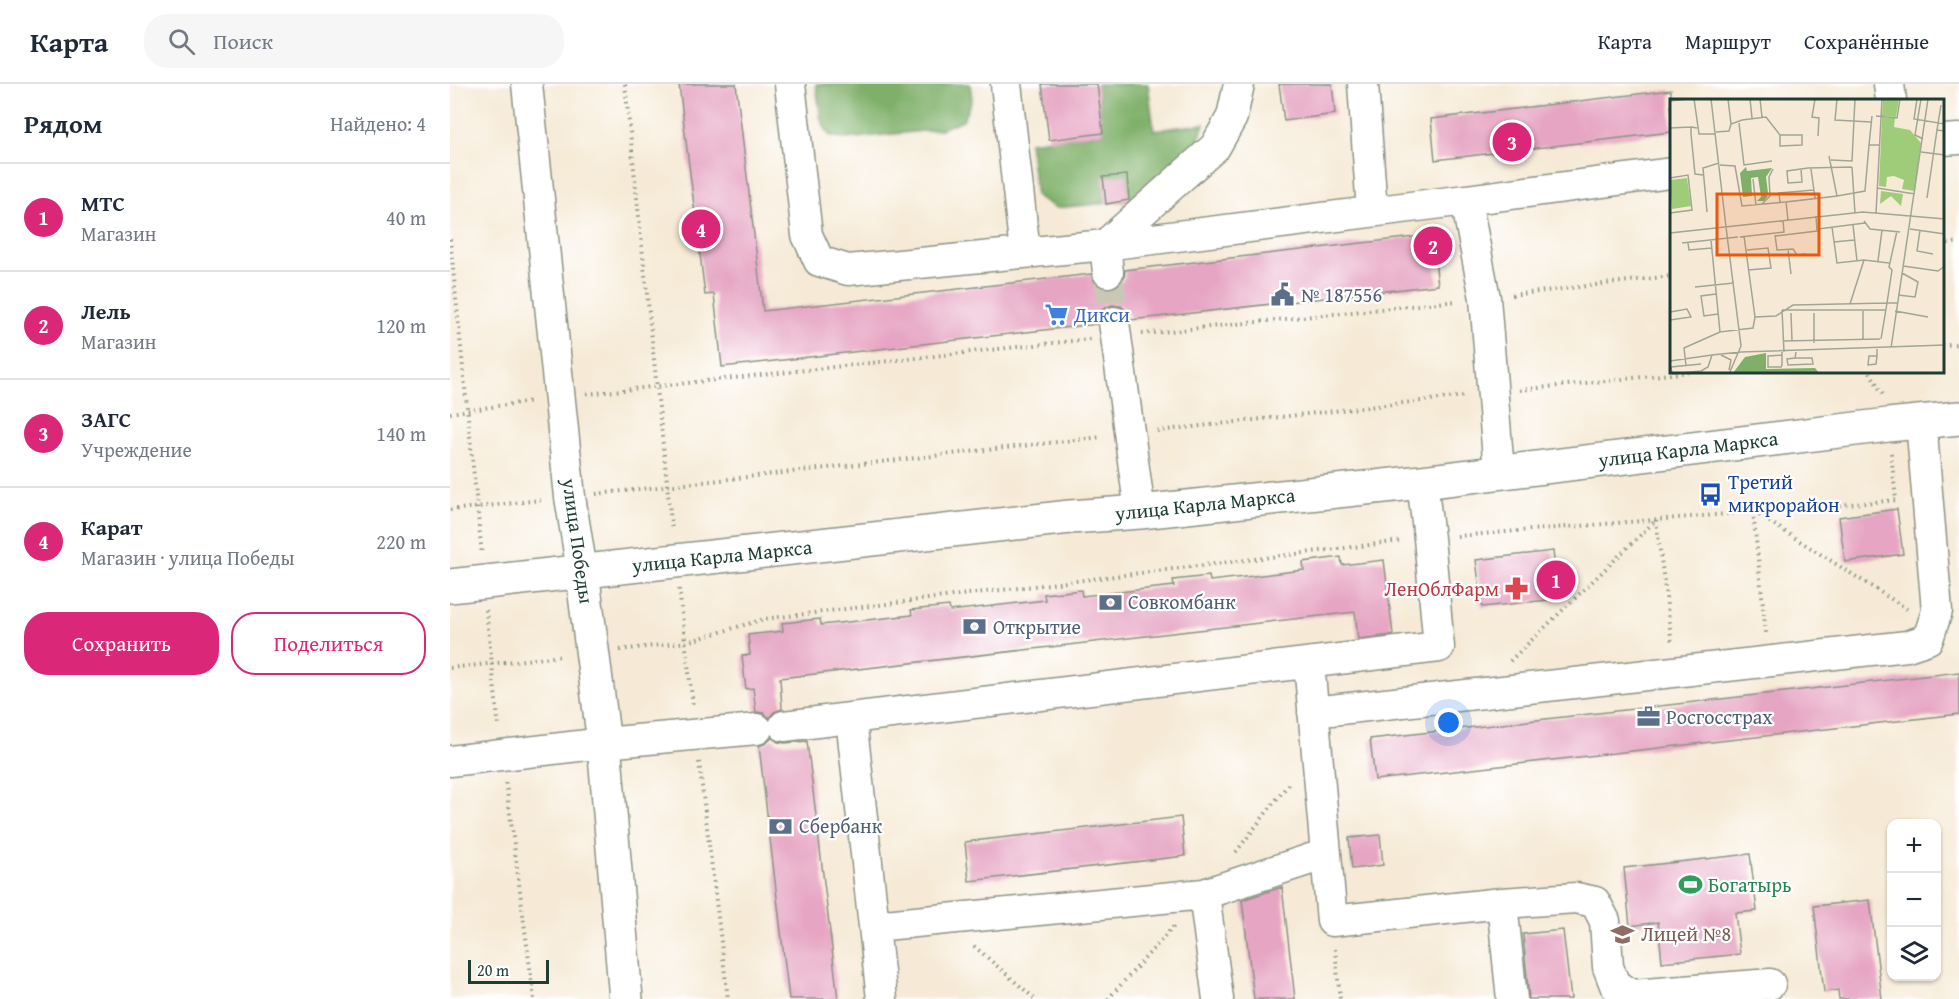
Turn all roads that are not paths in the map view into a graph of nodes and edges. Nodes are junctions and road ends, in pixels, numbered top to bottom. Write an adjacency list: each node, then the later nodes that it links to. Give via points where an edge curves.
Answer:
1 (527, 84): 21 (street, улица Победы, via 570,497)
2 (790, 84): 13 (street, via 807,235 819,261 848,270)
3 (1006, 84): 13 (street)
4 (1239, 84): 14 (street, via 1232,117 1215,147)
5 (1363, 84): 12 (street)
6 (1889, 84): 7 (street)
7 (1891, 99)
8 (1959, 139): 9 (street)
9 (1944, 140)
10 (1670, 172): 11 (street)
11 (1466, 200): 12 (street); 18 (street, via 1485,298)
12 (1372, 212): 14 (street)
13 (1025, 252): 14 (street)
14 (1107, 258)
15 (1115, 329): 20 (street)
16 (1959, 418): 17 (main road, улица Карла Маркса)
17 (1922, 421): 18 (main road, улица Карла Маркса); 23 (street, via 1927,498)
18 (1499, 472): 19 (main road, улица Карла Маркса)
19 (1422, 482): 20 (main road, улица Карла Маркса); 24 (street, via 1439,647)
20 (1140, 512): 21 (main road, улица Карла Маркса)
21 (582, 571): 22 (main road, улица Карла Маркса); 27 (main road, улица Победы)
22 (450, 586)
23 (1943, 615): 25 (street, via 1928,639 1906,646)
24 (1309, 663): 25 (street); 26 (street)
25 (1313, 712): 29 (street)
26 (851, 718): 27 (street); 32 (street)
27 (604, 743): 28 (street); 34 (main road, улица Победы)
28 (450, 761)
29 (1326, 854): 30 (street); 31 (street, via 1332,921)
30 (1204, 894): 32 (street); 36 (street)
31 (1502, 903): 33 (street, via 1576,898 1595,902 1605,921 1608,967 1615,986 1633,994); 37 (street)
32 (874, 926): 35 (street)
33 (1770, 984)
34 (626, 999)
35 (882, 999)
36 (1218, 999)
37 (1512, 999)

